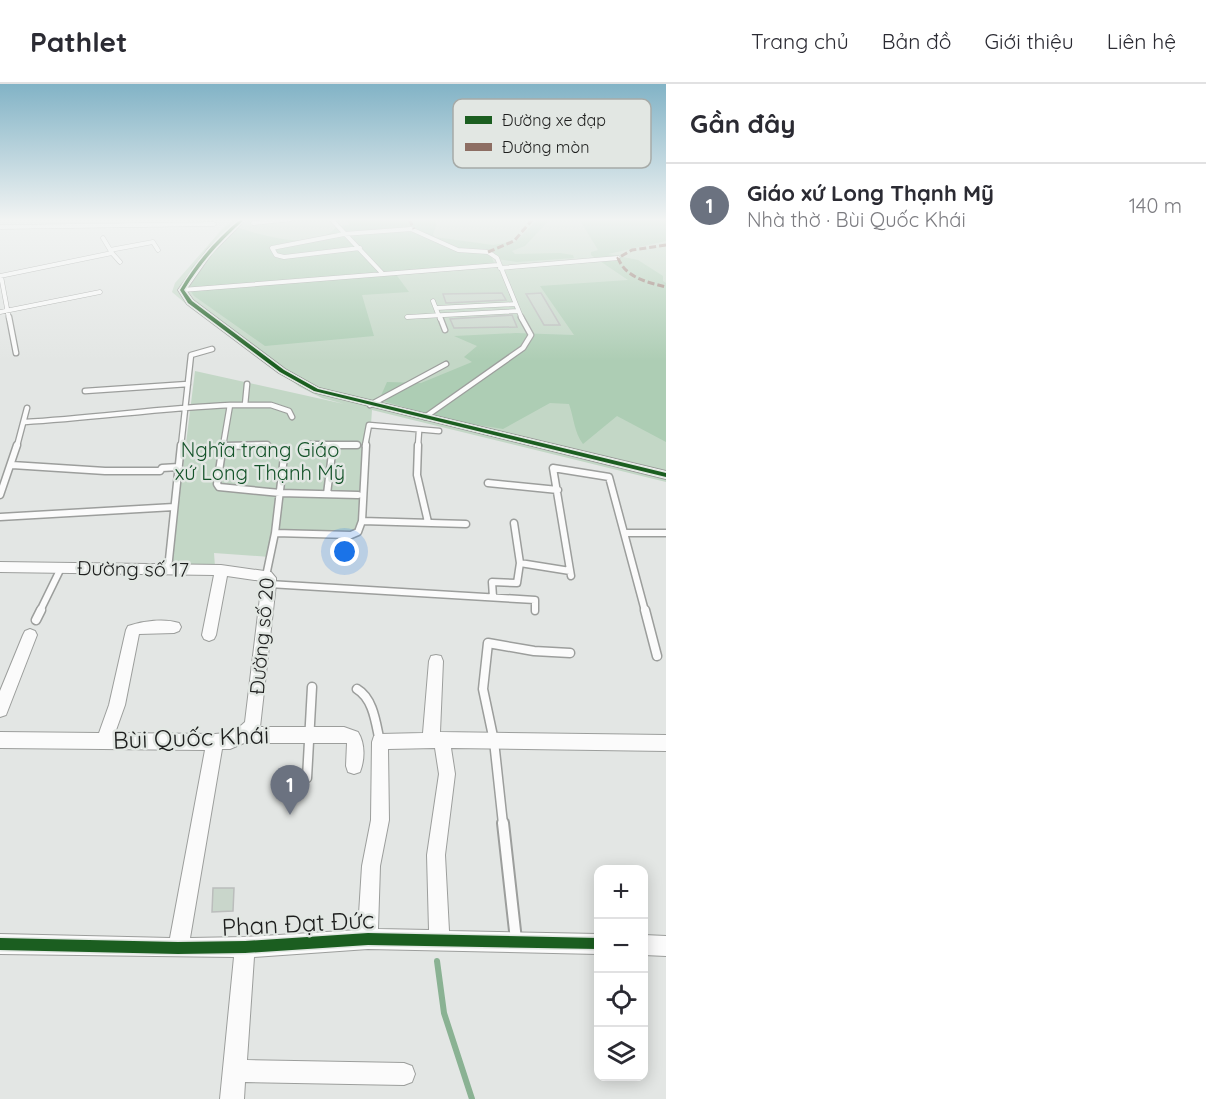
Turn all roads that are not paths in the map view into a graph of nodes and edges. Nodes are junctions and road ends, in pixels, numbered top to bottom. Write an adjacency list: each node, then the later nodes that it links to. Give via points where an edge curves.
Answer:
1 (45, 266): 7 (lane)
2 (200, 266): 8 (street)
3 (376, 266): 6 (lane)
4 (494, 266): 6 (lane)
5 (499, 266): 11 (lane)
6 (382, 274): 8 (lane)
7 (0, 276): 13 (lane)
8 (182, 290): 27 (street, via 190,302 304,385)
9 (99, 292): 13 (lane)
10 (433, 301): 12 (lane)
11 (516, 304): 12 (lane); 14 (lane)
12 (436, 308): 16 (lane)
13 (8, 310): 15 (lane); 20 (lane)
14 (518, 311): 16 (lane); 31 (lane, via 531,334 524,348)
15 (0, 312)
16 (439, 315): 17 (lane); 18 (lane)
17 (407, 317)
18 (445, 330)
19 (212, 349): 22 (lane, via 191,354)
20 (16, 353)
21 (446, 364): 27 (lane)
22 (188, 384): 24 (lane); 28 (lane)
23 (247, 384): 26 (lane)
24 (85, 391)
25 (230, 405): 26 (lane); 28 (lane); 39 (lane)
26 (245, 405): 30 (lane, via 279,406)
27 (370, 405): 31 (street)
28 (185, 406): 32 (lane, via 96,418); 42 (lane)
29 (27, 408): 32 (lane)
30 (292, 417)
31 (425, 417): 43 (street)
32 (25, 422): 41 (lane)
33 (419, 431): 34 (lane); 52 (lane, via 369,425); 53 (lane, via 417,475)
34 (439, 431)
35 (267, 445): 39 (lane)
36 (303, 445): 37 (lane)
37 (333, 445): 38 (lane); 47 (lane)
38 (357, 445)
39 (225, 446): 46 (lane, via 219,487)
40 (285, 448): 46 (lane, Đường số 20)
41 (12, 465): 42 (lane, via 119,473); 48 (lane)
42 (179, 466): 50 (lane)
43 (666, 475)
44 (488, 483): 45 (lane)
45 (558, 490): 56 (lane, via 552,468 609,477); 59 (lane, via 571,574)
46 (280, 493): 47 (lane); 57 (lane, Đường số 20)
47 (327, 494): 49 (lane)
48 (0, 495)
49 (358, 495)
50 (174, 507): 51 (lane); 62 (lane)
51 (0, 517)
52 (362, 521): 53 (lane); 57 (lane, via 358,532 351,535)
53 (428, 522): 55 (lane)
54 (514, 523): 59 (lane)
55 (466, 524)
56 (625, 532): 58 (lane); 72 (lane)
57 (275, 533): 64 (lane, Đường số 20)
58 (666, 533)
59 (520, 563): 65 (lane, via 517,583 492,582)
60 (0, 567): 61 (street, Đường số 17)
61 (61, 568): 62 (street, Đường số 17); 67 (lane)
62 (168, 569): 63 (street, Đường số 17)
63 (221, 570): 64 (street, Đường số 17); 69 (street)
64 (268, 580): 65 (lane); 77 (street, Đường số 20, via 253,725)
65 (493, 597): 66 (lane, via 536,600)
66 (535, 611)
67 (36, 620)
68 (174, 627): 81 (street, via 133,630 117,705)
69 (209, 634)
70 (30, 635): 76 (street)
71 (570, 653): 82 (lane, via 488,643 483,689)
72 (657, 656)
73 (436, 661): 80 (street)
74 (312, 687): 78 (lane)
75 (357, 689): 84 (lane, via 369,698)
76 (0, 710)
77 (243, 735): 78 (street, Bùi Quốc Khái); 83 (street, Bùi Quốc Khái)
78 (309, 736): 86 (street, Bùi Quốc Khái, via 352,737); 87 (lane)
79 (0, 740): 81 (street, Bùi Quốc Khái)
80 (436, 740): 82 (street); 84 (street); 89 (street, via 447,774 436,855)
81 (104, 741): 83 (street, Bùi Quốc Khái)
82 (494, 741): 85 (street); 90 (lane)
83 (214, 742): 96 (street)
84 (380, 742): 88 (street, via 380,820 371,866)
85 (666, 743)
86 (354, 766)
87 (307, 778)
88 (368, 939): 89 (street, Phan Đạt Đức); 95 (street, Phan Đạt Đức)
89 (441, 939): 90 (street, Phan Đạt Đức)
90 (516, 942): 92 (street, Phan Đạt Đức)
91 (0, 944): 96 (street, Phan Đạt Đức)
92 (594, 944)
93 (648, 945): 94 (street)
94 (666, 946)
95 (245, 947): 96 (street, Phan Đạt Đức); 97 (street)
96 (178, 948)
97 (234, 1071): 98 (street); 99 (street)
98 (404, 1074)
99 (232, 1099)

